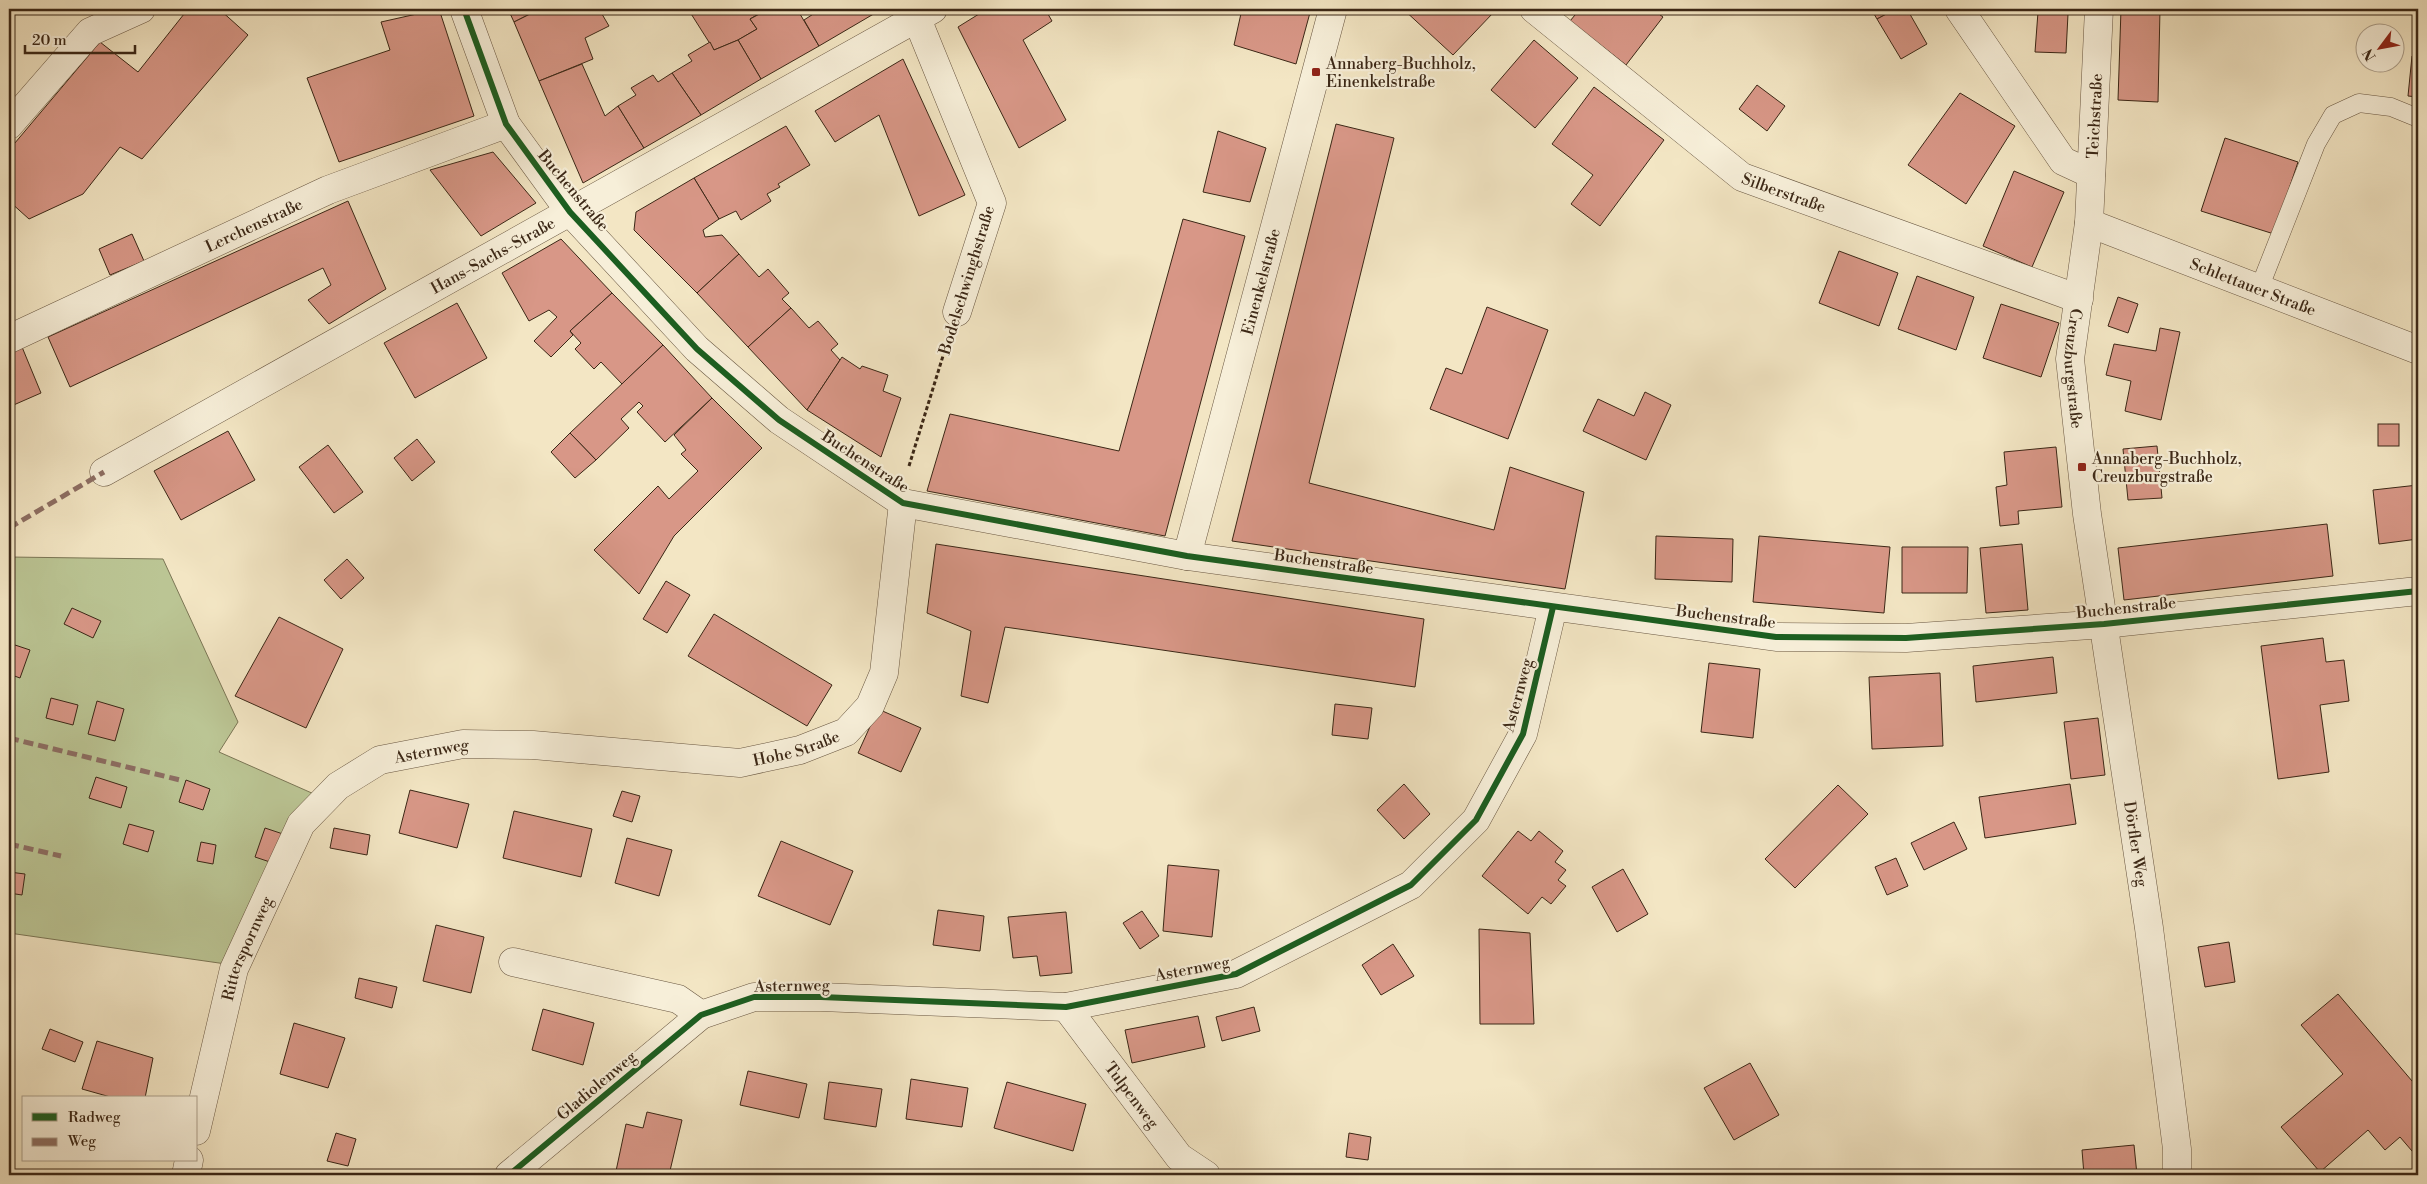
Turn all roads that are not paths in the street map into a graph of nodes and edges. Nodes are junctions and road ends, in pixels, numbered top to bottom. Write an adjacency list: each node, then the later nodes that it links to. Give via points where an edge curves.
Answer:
1 (141, 9): 10 (street, via 90,32)
2 (464, 9): 9 (street, Buchenstraße)
3 (1333, 9): 22 (street, Einenkelstraße)
4 (1534, 9): 15 (street, Silberstraße, via 1742,177)
5 (2099, 9): 11 (street, Teichstraße)
6 (921, 12): 12 (street, Hans-Sachs-Straße); 16 (street, Bodelschwinghstraße, via 992,203)
7 (1962, 12): 11 (street, via 2063,161)
8 (2418, 118): 14 (lane, via 2391,107 2359,103 2333,115 2316,144)
9 (506, 124): 12 (street, Buchenstraße); 17 (street, Lerchenstraße, via 328,190)
10 (9, 125)
11 (2091, 174): 13 (street, Teichstraße)
12 (570, 212): 19 (street, Hans-Sachs-Straße); 20 (street, Buchenstraße, via 697,349 780,420)
13 (2089, 223): 14 (street, Schlettauer Straße); 15 (street, Creuzburgstraße)
14 (2259, 289): 18 (street, Schlettauer Straße)
15 (2079, 299): 21 (street, Creuzburgstraße, via 2070,359)
16 (956, 312)
17 (9, 339)
18 (2418, 350)
19 (104, 472)
20 (901, 502): 22 (street, Buchenstraße); 26 (street, Hohe Straße, via 884,673 870,706 846,732 800,750 740,763)
21 (2087, 514): 25 (street, Dörfler Weg)
22 (1187, 556): 24 (street, Buchenstraße)
23 (2418, 590): 25 (street, Buchenstraße)
24 (1553, 607): 25 (street, Buchenstraße, via 1776,637 1906,638); 29 (street, Asternweg, via 1523,734 1476,820 1411,885 1236,974)
25 (2104, 624): 36 (street, Dörfler Weg, via 2149,928 2177,1149)
26 (533, 745): 27 (street, Asternweg, via 463,744 380,760)
27 (338, 786): 31 (street, Ritterspornweg, via 301,824 234,969)
28 (513, 962): 30 (street, via 678,999)
29 (1066, 1007): 30 (street, Asternweg, via 754,997); 35 (street, Tulpenweg, via 1179,1157)
30 (701, 1015): 34 (street, Gladiolenweg)
31 (198, 1122)
32 (189, 1162): 33 (street)
33 (186, 1175)
34 (508, 1175)
35 (1206, 1175)
36 (2177, 1175)

